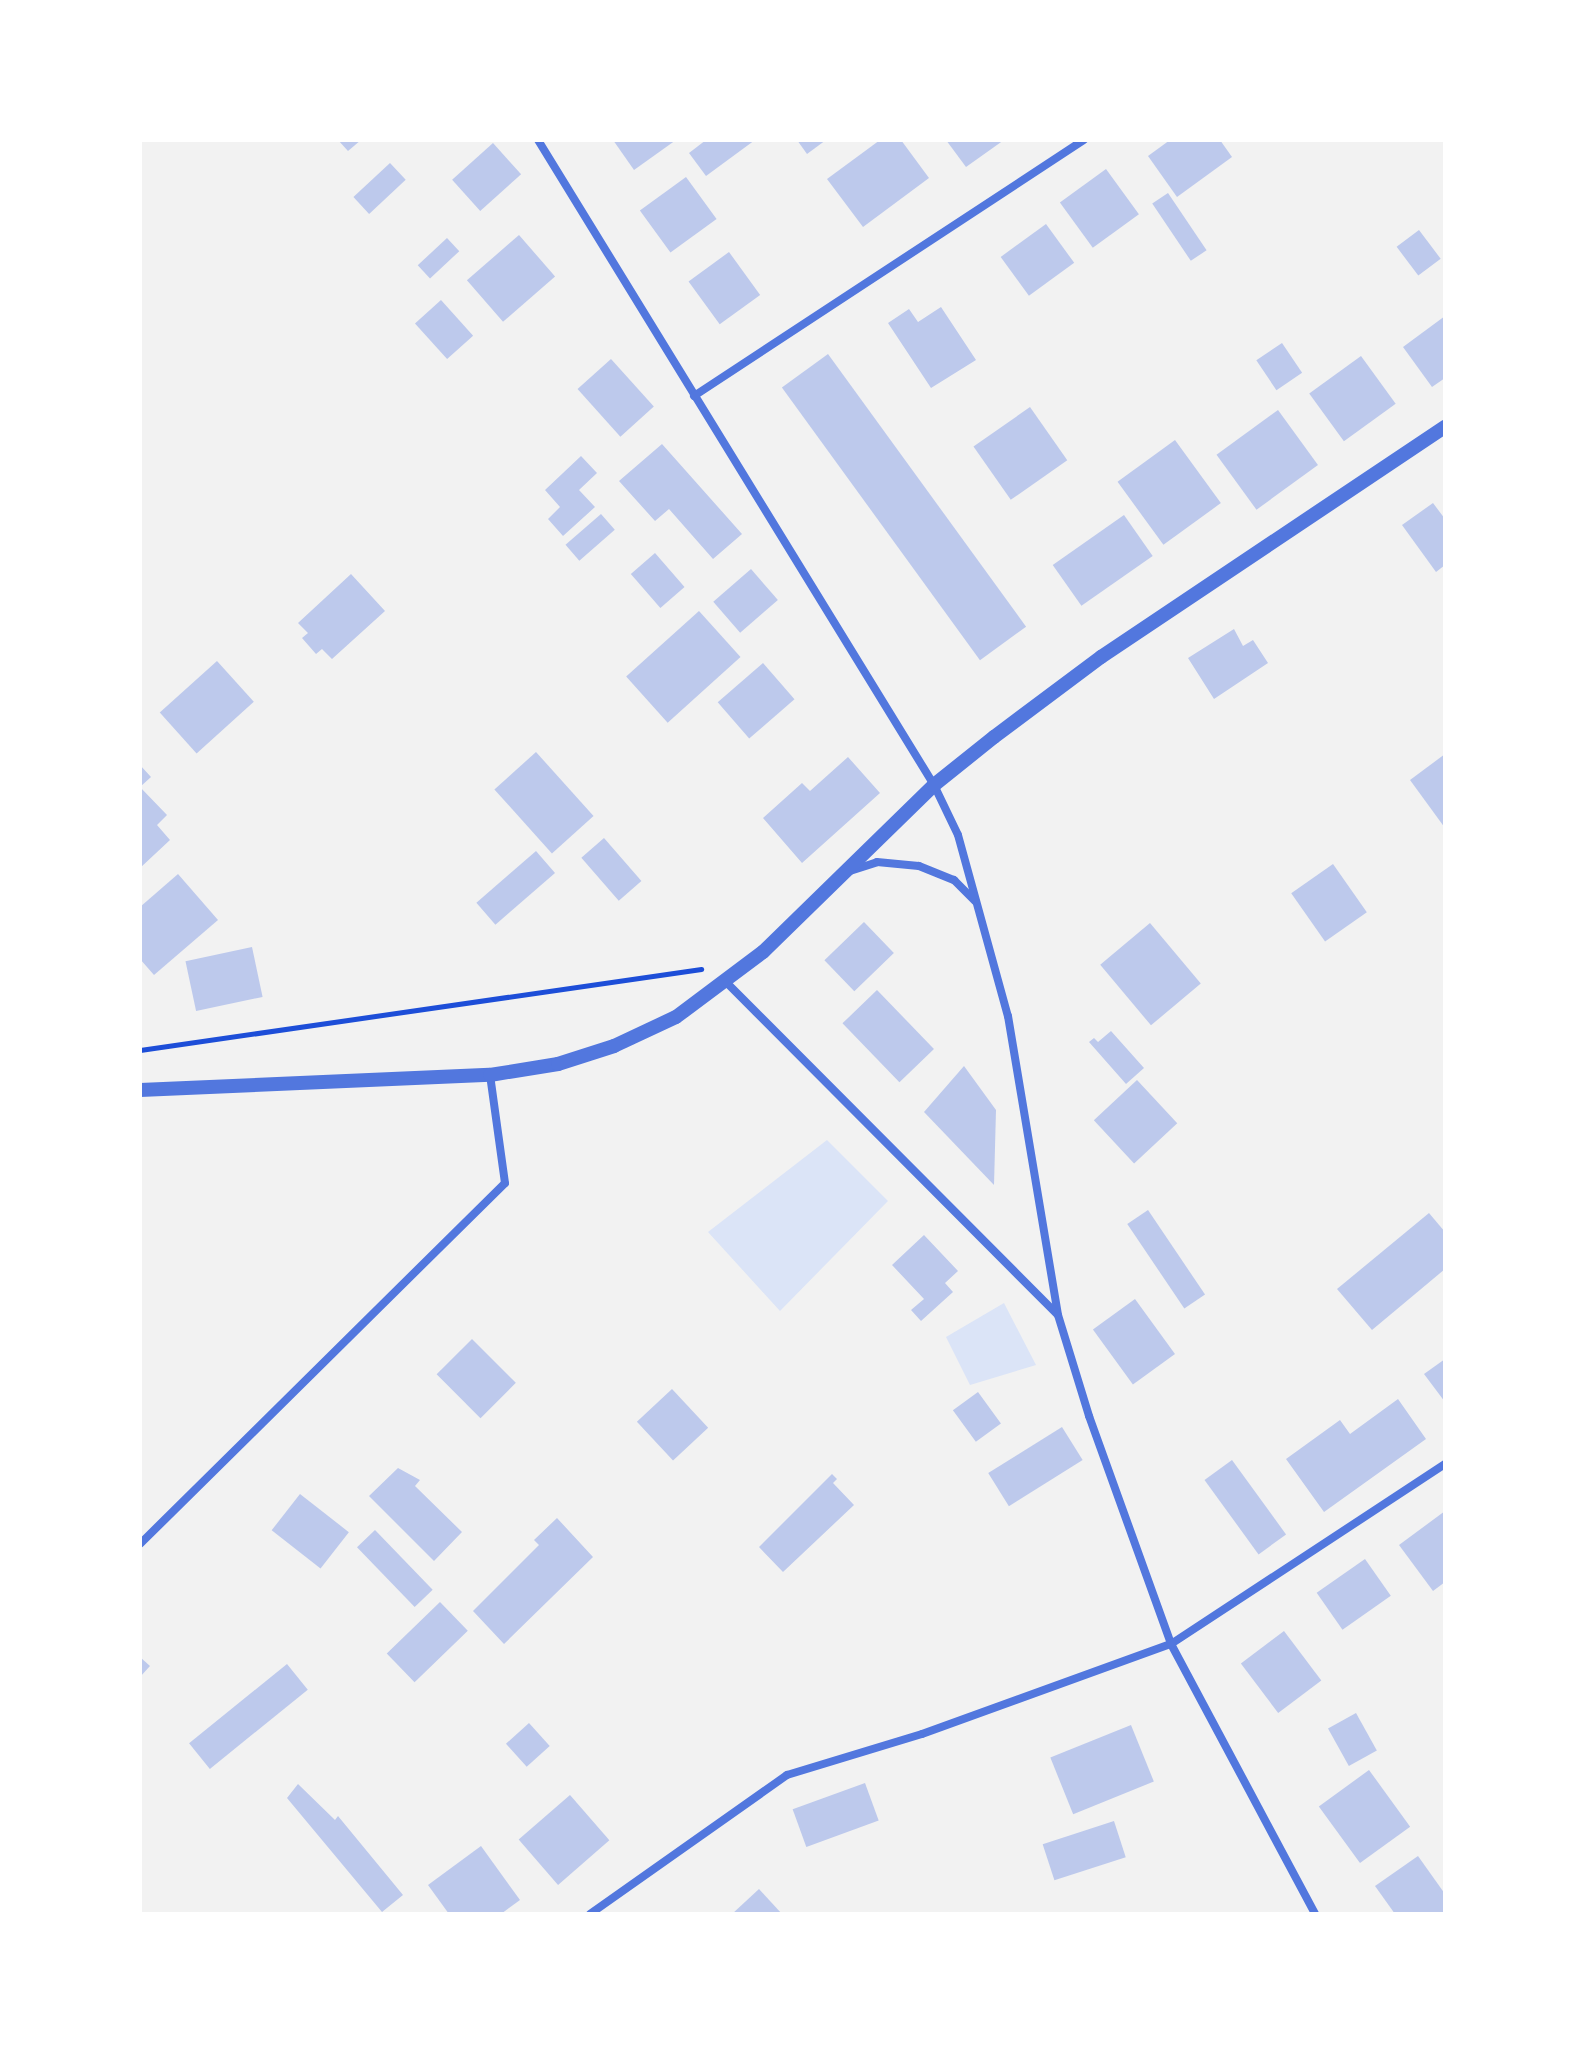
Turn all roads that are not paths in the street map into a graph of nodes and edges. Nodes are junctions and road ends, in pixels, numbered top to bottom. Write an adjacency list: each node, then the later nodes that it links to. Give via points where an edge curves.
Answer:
1 (538, 140): 3 (street)
2 (1083, 140): 3 (street)
3 (694, 396): 5 (street)
4 (1445, 427): 5 (street, via 1101,657)
5 (934, 785): 6 (street); 7 (street, via 958,835)
6 (846, 873): 7 (street, via 877,862 919,866 954,880); 8 (street)
7 (976, 901): 11 (street, via 1008,1016)
8 (727, 983): 9 (street, via 676,1017 614,1046 558,1064); 11 (street)
9 (490, 1075): 10 (street); 13 (street, via 505,1183)
10 (140, 1090)
11 (1058, 1315): 14 (street)
12 (1445, 1464): 14 (street)
13 (140, 1544)
14 (1171, 1644): 15 (street, via 922,1734 787,1775); 16 (street)
15 (590, 1914)
16 (1315, 1914)

